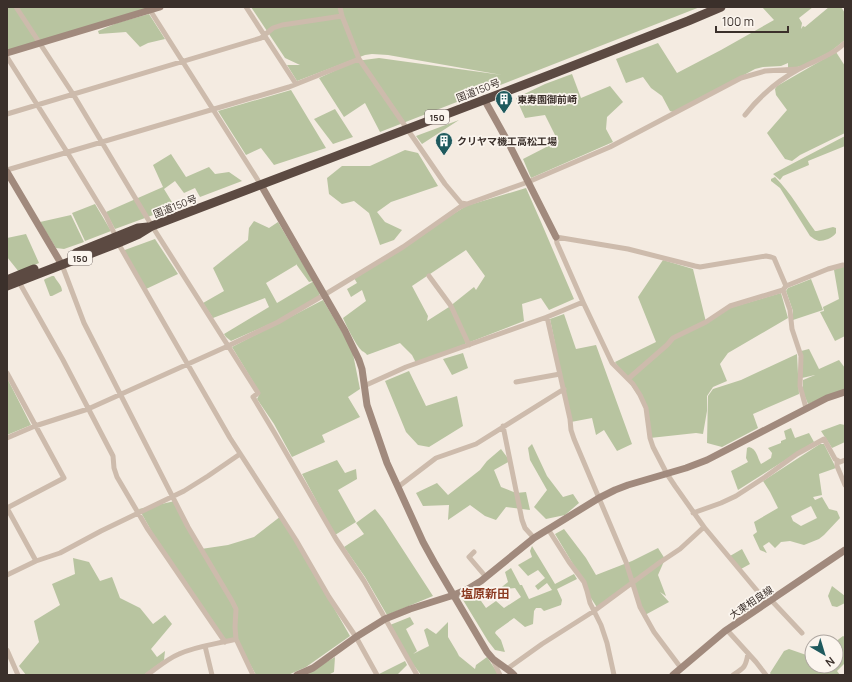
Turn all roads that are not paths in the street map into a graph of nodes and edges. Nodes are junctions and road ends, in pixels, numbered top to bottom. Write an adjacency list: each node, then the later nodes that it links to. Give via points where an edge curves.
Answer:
1 (16, 7): 9 (street)
2 (160, 7): 6 (street)
3 (246, 7): 8 (street)
4 (340, 7): 7 (street)
5 (721, 7): 18 (highway, 国道150号 / 150)
6 (149, 9): 9 (street); 14 (street)
7 (342, 16): 8 (street, via 282,25 273,28); 13 (street)
8 (264, 36): 14 (street); 16 (street)
9 (39, 43): 11 (street); 17 (street)
10 (845, 43): 15 (street, via 833,52)
11 (7, 53)
12 (7, 57): 19 (street)
13 (360, 58): 16 (street); 23 (street)
14 (183, 62): 17 (street); 20 (street)
15 (798, 69): 22 (street, via 763,94); 27 (street, via 764,71 741,78 610,147)
16 (296, 84): 20 (street)
17 (73, 94): 19 (street); 24 (street)
18 (484, 100): 23 (highway, 国道150号 / 150); 27 (street)
19 (38, 105): 21 (street); 25 (street)
20 (213, 110): 24 (street); 28 (street)
21 (7, 114)
22 (745, 115)
23 (407, 129): 28 (highway, 国道150号 / 150); 29 (street, via 445,184 461,203)
24 (102, 142): 25 (street); 30 (street)
25 (67, 152): 26 (street); 32 (street, via 106,216)
26 (7, 171): 33 (street)
27 (528, 182): 29 (street); 31 (street)
28 (261, 185): 30 (highway, 国道150号 / 150); 40 (street)
29 (467, 204): 40 (street)
30 (152, 226): 32 (highway, 国道150号 / 150, via 138,228); 44 (street)
31 (556, 237): 39 (street, via 628,249 700,267 771,256 776,262); 41 (street)
32 (117, 240): 33 (highway, 国道150号 / 150); 45 (street)
33 (60, 263): 36 (highway, 国道150号 / 150); 37 (highway, 国道150号 / 150); 53 (street, via 84,323)
34 (843, 264): 39 (street)
35 (429, 276): 43 (street, via 451,306)
36 (7, 280)
37 (19, 282): 38 (highway, 国道150号 / 150); 55 (street, via 64,360)
38 (7, 286)
39 (784, 288): 48 (street, via 730,306 706,322 673,338); 54 (street, via 792,329 801,356 800,386)
40 (324, 295): 44 (street, via 278,322); 50 (street, via 354,349 362,369)
41 (583, 302): 42 (street); 48 (street, via 612,363)
42 (547, 317): 43 (street); 47 (street)
43 (469, 345): 50 (street, via 406,367)
44 (228, 346): 45 (street); 81 (street, via 258,393 253,397)
45 (188, 364): 53 (street); 59 (street)
46 (7, 373): 56 (street)
47 (560, 374): 49 (street); 51 (street)
48 (628, 379): 62 (street, via 646,408 653,448)
49 (516, 382)
50 (364, 386): 64 (street, via 371,417)
51 (564, 389): 57 (street); 66 (street, via 574,439)
52 (845, 392): 54 (street)
53 (121, 394): 55 (street); 65 (street)
54 (806, 408): 62 (street, via 707,460)
55 (88, 409): 56 (street); 67 (street, via 113,456 117,477)
56 (35, 426): 58 (street); 74 (street, via 64,478 7,508)
57 (503, 426): 64 (street, via 476,444 436,458); 71 (street, via 522,520)
58 (7, 438)
59 (240, 454): 65 (street, via 184,491); 84 (street)
60 (845, 460): 61 (street)
61 (837, 461): 63 (street); 68 (street, via 824,439 797,454 736,496)
62 (667, 474): 66 (street, via 628,484); 68 (street)
63 (845, 486)
64 (398, 487): 78 (street, via 423,542)
65 (172, 496): 67 (street); 85 (street, via 236,609)
66 (599, 498): 70 (street); 77 (street)
67 (138, 513): 74 (street, via 60,553); 86 (street)
68 (693, 513): 69 (street)
69 (704, 527): 77 (street, via 680,549); 79 (street, via 759,593)
70 (548, 529): 71 (street); 80 (street, via 584,582)
71 (534, 538): 76 (street)
72 (845, 550): 79 (street, 大東相良線)
73 (474, 552): 76 (street, via 469,556)
74 (36, 561): 75 (street)
75 (7, 575)
76 (486, 577): 78 (street)
77 (632, 582): 80 (street); 92 (street, via 640,607)
78 (454, 595): 81 (street); 90 (street)
79 (770, 601): 82 (street, 大東相良線); 83 (street)
80 (594, 611): 91 (street); 102 (street, via 607,643)
81 (385, 619): 84 (street); 99 (street)
82 (727, 630): 89 (street); 92 (street, 大東相良線)
83 (802, 633)
84 (356, 637): 97 (street, via 313,668); 98 (street)
85 (236, 639): 86 (street); 96 (street)
86 (224, 642): 87 (street)
87 (205, 646): 94 (street, via 178,655); 95 (street)
88 (7, 650): 93 (street)
89 (748, 654): 104 (street, via 746,664); 105 (street)
90 (493, 659): 91 (street); 100 (street)
91 (507, 669): 101 (street)
92 (681, 671): 103 (street, 大東相良線)
93 (18, 675)
94 (147, 675)
95 (212, 675)
96 (253, 675)
97 (297, 675)
98 (377, 675)
99 (417, 675)
100 (500, 675)
101 (514, 675)
102 (614, 675)
103 (673, 675)
104 (733, 675)
105 (766, 675)

